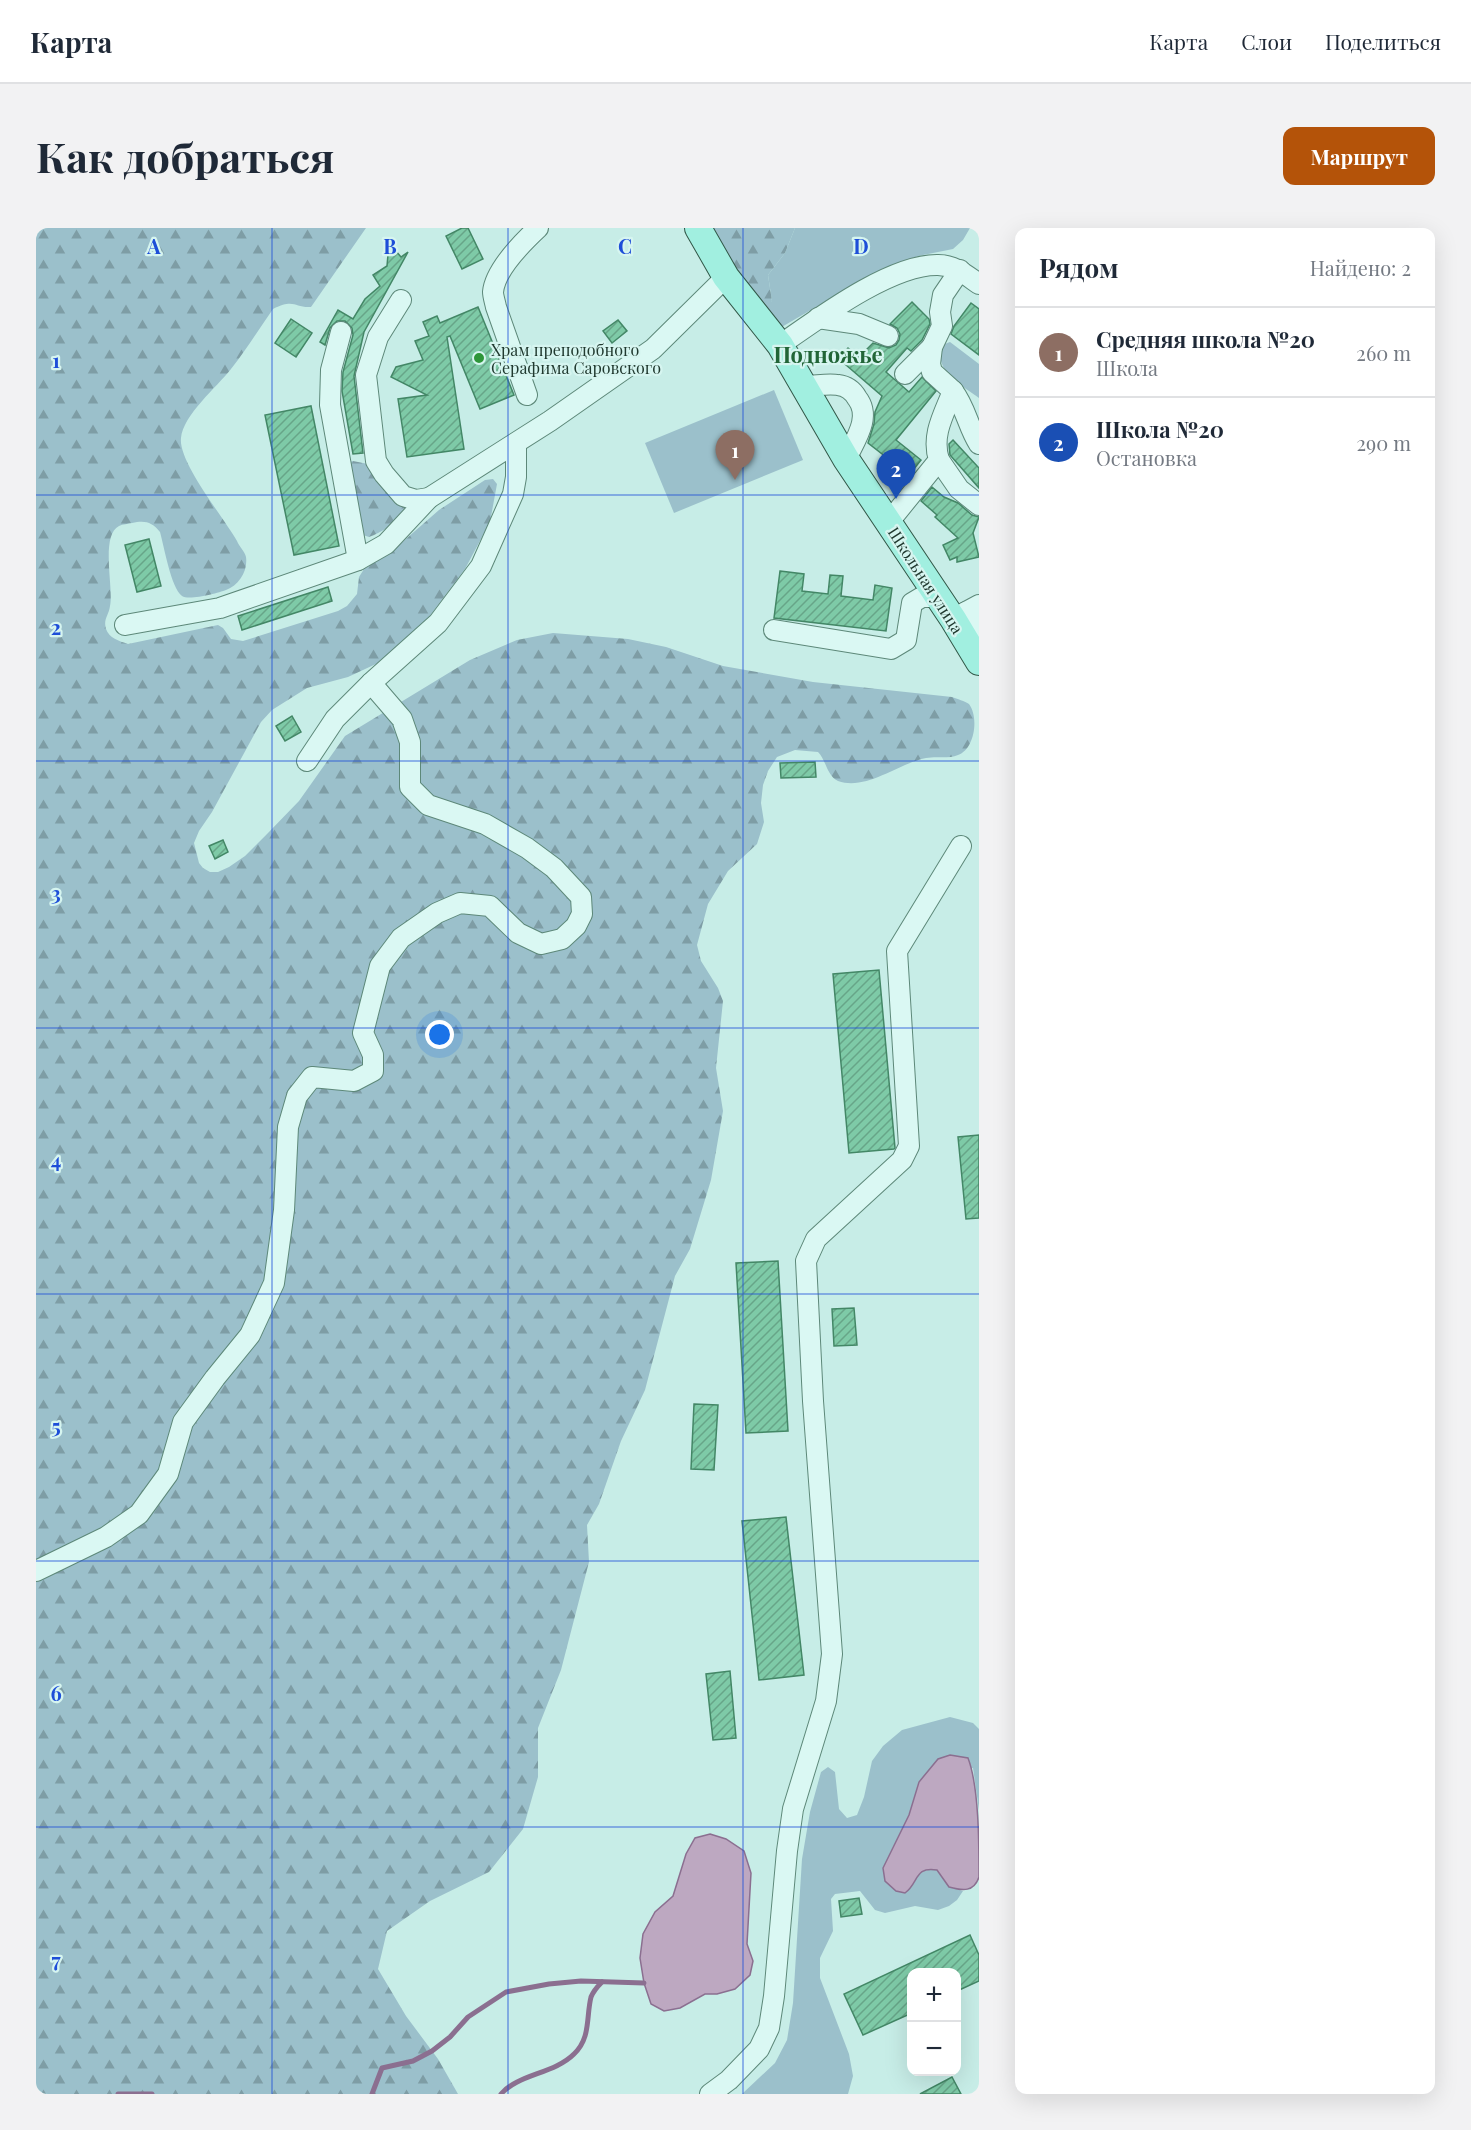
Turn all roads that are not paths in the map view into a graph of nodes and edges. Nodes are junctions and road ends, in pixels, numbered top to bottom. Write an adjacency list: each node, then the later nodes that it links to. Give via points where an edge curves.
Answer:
1 (538, 228): 15 (lane, via 502,270 493,292)
2 (698, 228): 4 (main road, Школьная улица)
3 (960, 270): 5 (lane); 7 (lane, via 939,265 902,272); 11 (lane, via 943,295 942,326)
4 (726, 277): 10 (main road, Школьная улица); 16 (lane, via 653,349)
5 (979, 284)
6 (401, 300): 20 (lane, via 378,337 366,375 376,461 403,496)
7 (818, 318): 9 (lane, via 859,324); 10 (lane)
8 (341, 332): 23 (lane, via 331,370 330,405)
9 (888, 336)
10 (780, 345): 13 (main road, Школьная улица)
11 (932, 347): 12 (lane); 14 (lane, via 932,372)
12 (905, 374)
13 (805, 387): 18 (main road, Школьная улица); 18 (lane, via 846,387 862,403 861,428)
14 (953, 391): 17 (lane); 19 (lane, via 938,428)
15 (527, 395)
16 (516, 444): 20 (lane); 30 (lane, via 513,494 481,566 438,623)
17 (979, 444)
18 (846, 459): 22 (main road, Школьная улица)
19 (939, 460): 21 (lane, via 959,489); 22 (lane)
20 (429, 498): 23 (lane, via 386,544)
21 (979, 505)
22 (888, 523): 24 (main road, Школьная улица)
23 (358, 560): 26 (lane, via 220,608)
24 (938, 597): 25 (main road, Школьная улица); 27 (lane, via 922,597 912,603 906,640 891,649)
25 (966, 612): 28 (lane); 29 (main road, Школьная улица)
26 (126, 625)
27 (774, 630)
28 (979, 631)
29 (979, 662)
30 (371, 683): 31 (lane, via 335,719); 33 (lane, via 402,719 410,742 410,787 428,805 485,824 554,868 581,897 582,914 562,939 541,944 518,933 490,906 460,903 437,913 401,938 380,966 363,1034 373,1054 373,1071 354,1081 312,1077 297,1096 288,1127 284,1210 274,1283 250,1335 183,1422 168,1474 139,1514 106,1537)
31 (307, 761)
32 (961, 846): 34 (lane, via 897,951 909,1146 902,1161 816,1239 806,1261 832,1654 826,1701 793,1809 768,2028 759,2049)
33 (36, 1571)
34 (710, 2094)

